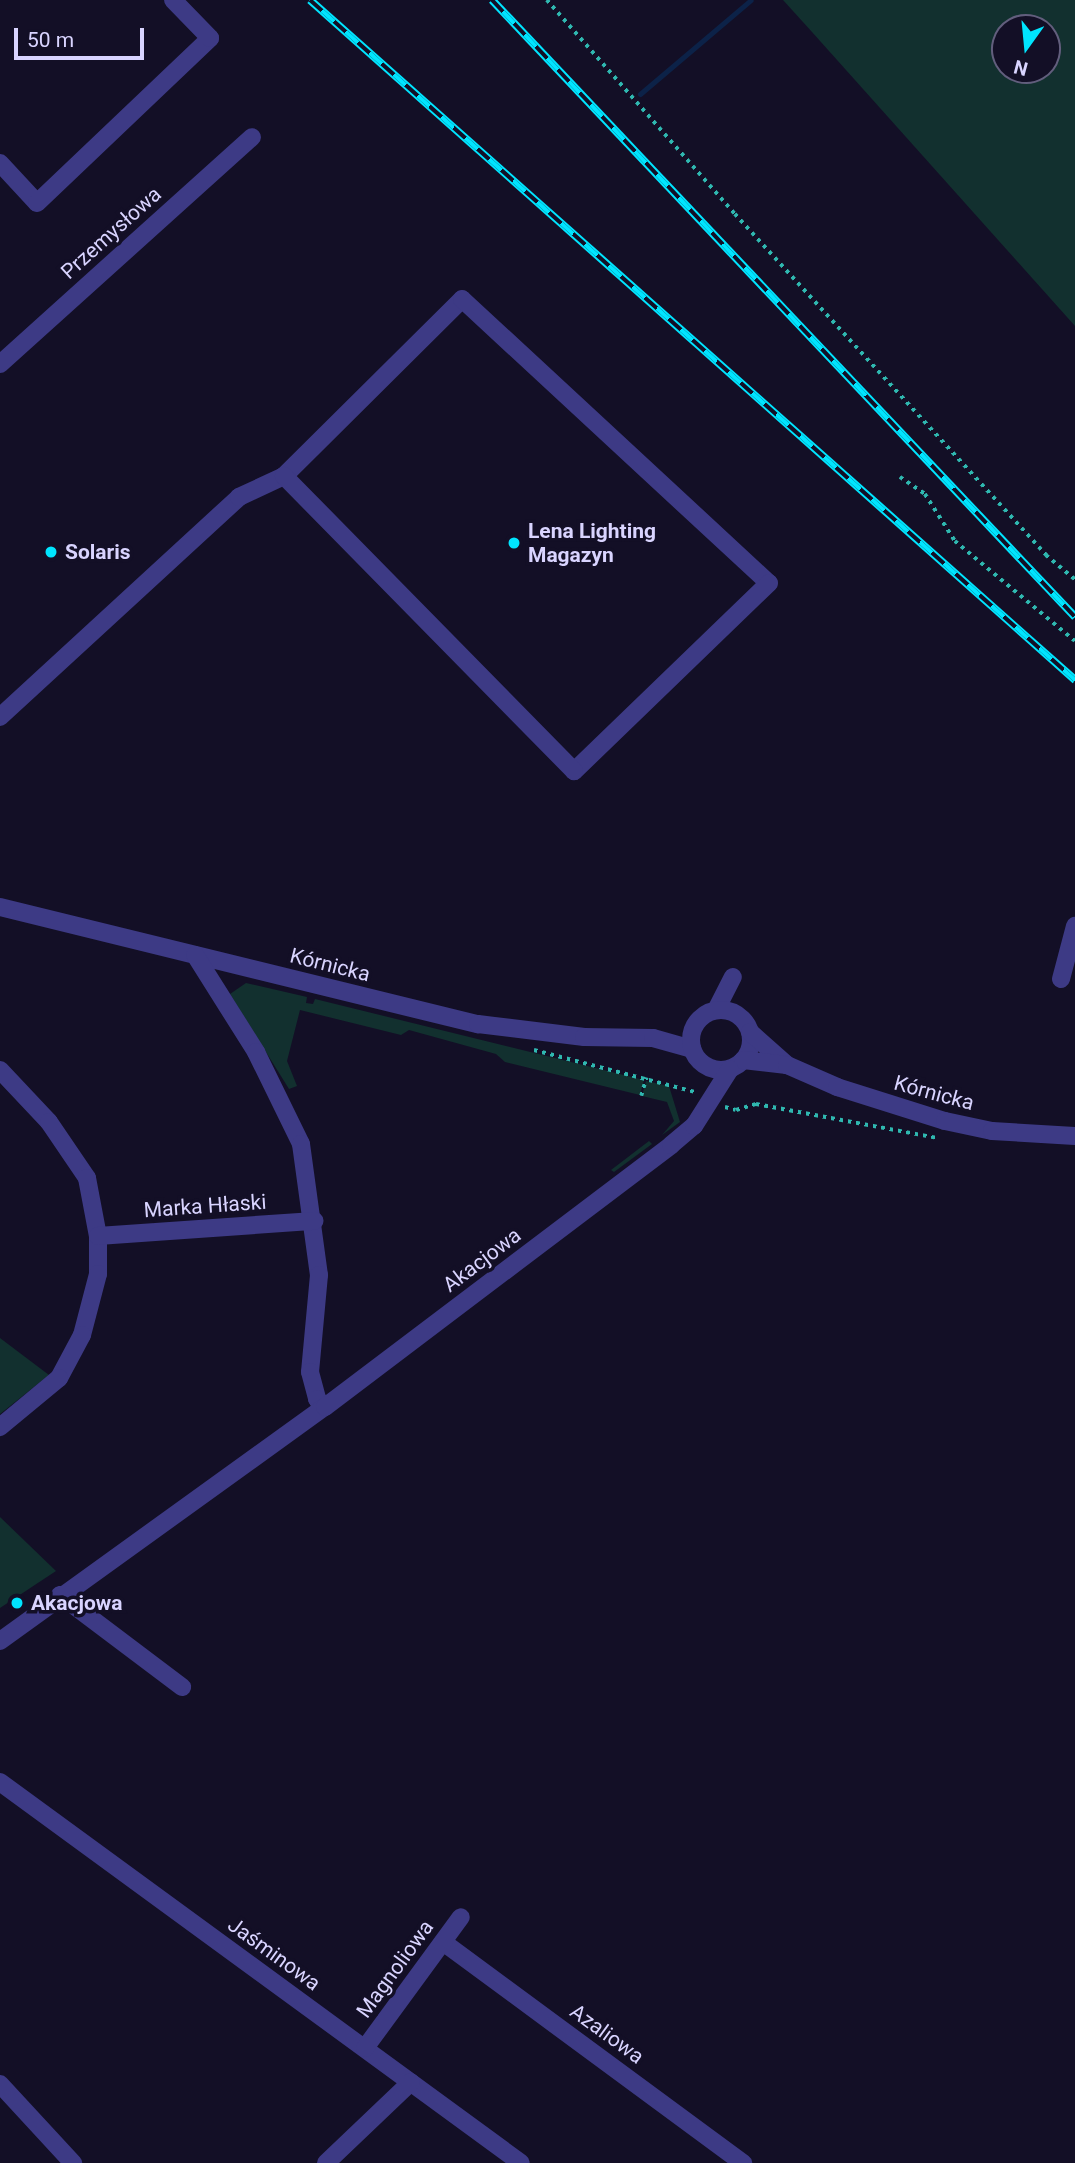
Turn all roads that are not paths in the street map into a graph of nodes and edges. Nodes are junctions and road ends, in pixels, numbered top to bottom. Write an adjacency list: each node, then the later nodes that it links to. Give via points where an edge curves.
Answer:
1 (173, 0): 3 (street, via 210,38 37,203)
2 (252, 137): 4 (street, Przemysłowa)
3 (0, 163)
4 (0, 364)
5 (284, 476): 5 (street, via 462,299 769,583 574,771); 6 (street, via 239,497)
6 (0, 717)
7 (0, 907): 9 (street, Kórnicka)
8 (1075, 926): 10 (street)
9 (195, 956): 15 (street, Kórnicka, via 478,1024 584,1037); 23 (street, via 256,1052 301,1144)
10 (1061, 979)
11 (716, 1010): 12 (street); 12 (street, via 733,977); 13 (street)
12 (736, 1014): 14 (street)
13 (695, 1026): 15 (street); 16 (street)
14 (750, 1032): 17 (street); 18 (street)
15 (653, 1038): 16 (street)
16 (692, 1049): 19 (street)
17 (736, 1064): 18 (street); 19 (street); 21 (street, Akacjowa)
18 (788, 1065): 22 (street, Kórnicka, via 837,1087 945,1121 992,1131)
19 (707, 1066): 21 (street)
20 (0, 1070): 24 (street, via 49,1122 87,1178)
21 (711, 1103): 25 (street, Akacjowa, via 671,1145)
22 (1075, 1136)
23 (314, 1221): 24 (street, Marka Hłaski); 25 (street, via 319,1275 310,1372 317,1399)
24 (98, 1236): 26 (street, via 98,1274 82,1335 59,1378)
25 (325, 1407): 27 (street, Akacjowa)
26 (0, 1427)
27 (60, 1595): 28 (street, Akacjowa); 29 (street)
28 (0, 1641)
29 (182, 1687)
30 (0, 1782): 33 (street, Jaśminowa)
31 (461, 1917): 32 (street, Magnoliowa)
32 (443, 1942): 33 (street, Magnoliowa); 39 (street, Azaliowa)
33 (365, 2048): 34 (street, Jaśminowa)
34 (411, 2081): 37 (street); 38 (street, Jaśminowa)
35 (0, 2084): 36 (street)
36 (74, 2163)
37 (326, 2163)
38 (521, 2163)
39 (743, 2163)

